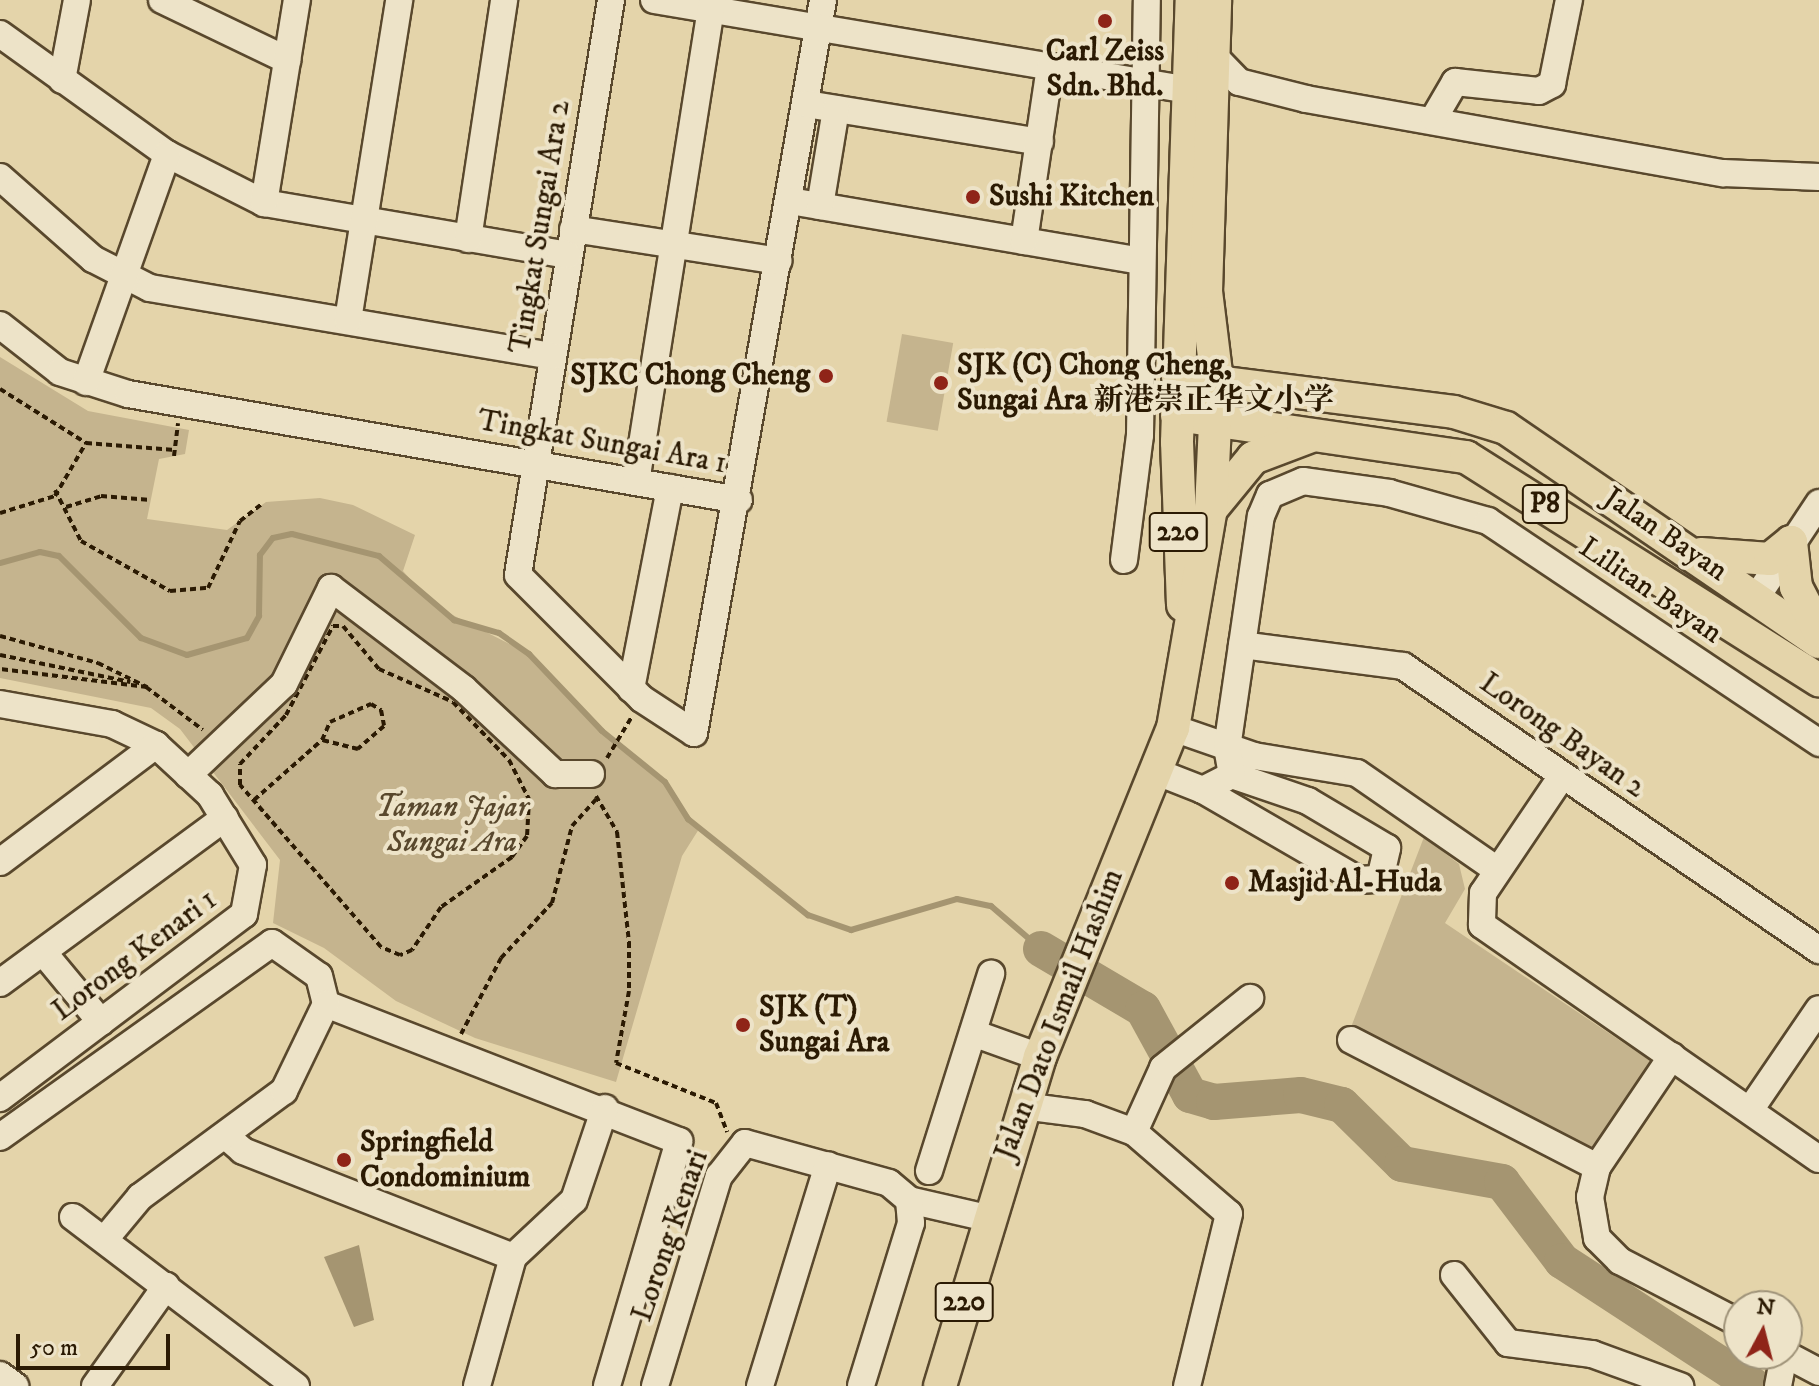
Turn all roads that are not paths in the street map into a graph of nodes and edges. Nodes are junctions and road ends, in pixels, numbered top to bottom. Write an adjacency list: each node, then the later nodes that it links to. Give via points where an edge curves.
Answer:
1 (77, 0): 19 (street)
2 (162, 0): 17 (street)
3 (297, 0): 17 (street)
4 (399, 0): 33 (street)
5 (504, 0): 35 (street)
6 (611, 0): 34 (street, Tingkat Sungai Ara 2)
7 (654, 0): 13 (street)
8 (823, 0): 14 (street, Tingkat Sungai Ara 1)
9 (1147, 0): 20 (street)
10 (1192, 0): 22 (main road, Jalan Dato Ismail Hashim / 220)
11 (1215, 0): 16 (main road, Jalan Dato Ismail Hashim / 220)
12 (1569, 0): 25 (street, via 1552,84 1539,91 1455,82)
13 (711, 5): 14 (street); 37 (street)
14 (819, 28): 18 (street); 23 (street, Tingkat Sungai Ara 1)
15 (0, 34): 19 (street)
16 (1212, 54): 21 (street, via 1239,82); 22 (main road, Jalan Dato Ismail Hashim / 220)
17 (287, 60): 31 (street)
18 (1050, 67): 20 (street); 26 (street)
19 (62, 80): 27 (street)
20 (1142, 83): 22 (street); 40 (street)
21 (1306, 99): 22 (street, via 1289,105); 25 (street)
22 (1202, 101): 43 (main road, Jalan Dato Ismail Hashim / 220); 48 (main road, Jalan Dato Ismail Hashim / 220, via 1206,292)
23 (806, 104): 24 (street); 30 (street, Tingkat Sungai Ara 1)
24 (836, 109): 26 (street); 32 (street)
25 (1434, 118): 29 (street, via 1723,173)
26 (1040, 142): 36 (street)
27 (167, 154): 31 (street); 41 (street)
28 (0, 177): 41 (street)
29 (1819, 177)
30 (790, 201): 32 (street); 39 (street, Tingkat Sungai Ara 1)
31 (264, 203): 33 (street)
32 (820, 206): 36 (street)
33 (365, 222): 35 (street); 44 (street)
34 (573, 229): 37 (street); 38 (street, Tingkat Sungai Ara 2)
35 (468, 239): 38 (street)
36 (1024, 241): 40 (street)
37 (673, 245): 39 (street); 54 (street)
38 (568, 255): 46 (street, Tingkat Sungai Ara 2)
39 (779, 261): 56 (street, Tingkat Sungai Ara 1)
40 (1142, 261): 42 (street)
41 (122, 279): 44 (street); 49 (street)
42 (1143, 300): 43 (street); 61 (street, via 1140,435)
43 (1180, 304): 47 (main road, Jalan Dato Ismail Hashim / 220)
44 (348, 320): 46 (street)
45 (0, 325): 49 (street, Tingkat Sungai Ara 1, via 32,354)
46 (552, 356): 53 (street, Tingkat Sungai Ara 2)
47 (1178, 377): 48 (main road, Jalan Bayan / P8); 50 (main road, Jalan Dato Ismail Hashim / 220)
48 (1217, 381): 51 (main road, Jalan Dato Ismail Hashim / 220); 60 (main road, Jalan Bayan / P8, via 1454,412 1506,428)
49 (86, 382): 53 (street, Tingkat Sungai Ara 1)
50 (1177, 415): 51 (main road, Jalan Bayan / P8); 67 (main road, Jalan Dato Ismail Hashim / 220)
51 (1216, 420): 52 (main road, Jalan Bayan / P8); 58 (main road, Jalan Dato Ismail Hashim / 220)
52 (1332, 433): 58 (main road, via 1253,458); 62 (main road, Jalan Bayan / P8, via 1466,457)
53 (534, 464): 54 (street, Tingkat Sungai Ara 1); 69 (street, Tingkat Sungai Ara 2, via 518,575)
54 (636, 482): 55 (street, Tingkat Sungai Ara 1)
55 (670, 488): 56 (street, Tingkat Sungai Ara 1); 69 (street)
56 (739, 500): 69 (street, via 697,732)
57 (1819, 503): 59 (street)
58 (1211, 509): 67 (main road, Jalan Dato Ismail Hashim / 220)
59 (1791, 542): 60 (main road, via 1770,559 1745,562); 63 (street); 64 (main road, via 1796,587)
60 (1690, 551): 63 (main road, Jalan Bayan / P8)
61 (1124, 560)
62 (1665, 583): 63 (main road, via 1730,608); 68 (main road, Jalan Bayan / P8)
63 (1756, 598): 65 (main road, Jalan Bayan / P8); 68 (main road, via 1754,625)
64 (1819, 631)
65 (1819, 642)
66 (1242, 645): 72 (street, Lilitan Bayan, via 1270,495 1303,481 1389,493 1488,521); 74 (street, Lilitan Bayan); 78 (street, Lorong Bayan 2, via 1403,666)
67 (1188, 648): 71 (main road, Jalan Dato Ismail Hashim / 220)
68 (1819, 680)
69 (631, 689)
70 (0, 704): 73 (street, Lorong Kenari 1, via 112,724)
71 (1173, 728): 74 (street); 75 (main road, Jalan Dato Ismail Hashim / 220)
72 (1819, 743)
73 (156, 745): 76 (street, Lorong Kenari 1); 82 (street)
74 (1227, 748): 77 (street, Lilitan Bayan); 83 (street, via 1357,773)
75 (1157, 772): 80 (street); 95 (main road, Jalan Dato Ismail Hashim / 220)
76 (188, 775): 79 (street, via 230,755 284,684 331,588 464,689 555,774); 81 (street, Lorong Kenari 1)
77 (1232, 775): 80 (street); 80 (street, via 1308,801 1383,844 1390,854 1380,879 1358,880)
78 (1562, 776): 83 (street); 84 (street, Lorong Bayan 2)
79 (598, 778)
80 (1203, 790)
81 (225, 818): 85 (street); 91 (street, Lorong Kenari 1, via 253,865 244,914)
82 (0, 862)
83 (1497, 870): 94 (street, via 1479,903 1482,925)
84 (1819, 950)
85 (43, 952): 87 (street); 91 (street)
86 (991, 974): 92 (street)
87 (0, 983)
88 (1250, 998): 100 (street, via 1171,1061)
89 (326, 1004): 98 (street); 101 (street, via 319,976 283,948 259,945); 102 (street, via 284,1091)
90 (1819, 1009): 99 (street)
91 (101, 1022): 96 (street, Lorong Kenari 1)
92 (973, 1033): 95 (street); 106 (street)
93 (1351, 1040): 105 (street)
94 (1672, 1056): 99 (street); 105 (street)
95 (1040, 1057): 97 (main road, Jalan Dato Ismail Hashim / 220)
96 (0, 1098)
97 (1023, 1106): 100 (street, via 1085,1114); 109 (main road, Jalan Dato Ismail Hashim / 220)
98 (605, 1108): 111 (street, via 574,1200); 121 (street, via 679,1141)
99 (1750, 1110): 103 (street)
100 (1134, 1132): 125 (street, via 1229,1214)
101 (0, 1137)
102 (227, 1137): 110 (street, via 140,1197); 111 (street, via 243,1151)
103 (1819, 1159)
104 (828, 1165): 107 (street, Lorong Kenari, via 889,1183); 122 (street, Lorong Kenari, via 759,1144 734,1149); 123 (street)
105 (1597, 1167): 114 (street, via 1590,1197 1602,1246)
106 (929, 1171)
107 (909, 1200): 109 (street, Lorong Kenari); 124 (street, via 911,1223)
108 (73, 1217): 110 (street)
109 (987, 1218): 116 (main road, Jalan Dato Ismail Hashim / 220)
110 (105, 1239): 113 (street)
111 (513, 1257): 120 (street)
112 (1454, 1275): 126 (street, via 1508,1343 1592,1354)
113 (166, 1286): 118 (street); 119 (street)
114 (1723, 1314)
115 (0, 1375): 117 (street)
116 (944, 1384)
117 (15, 1386)
118 (95, 1386)
119 (296, 1386)
120 (477, 1386)
121 (607, 1386)
122 (655, 1386)
123 (760, 1386)
124 (861, 1386)
125 (1187, 1386)
126 (1680, 1386)

